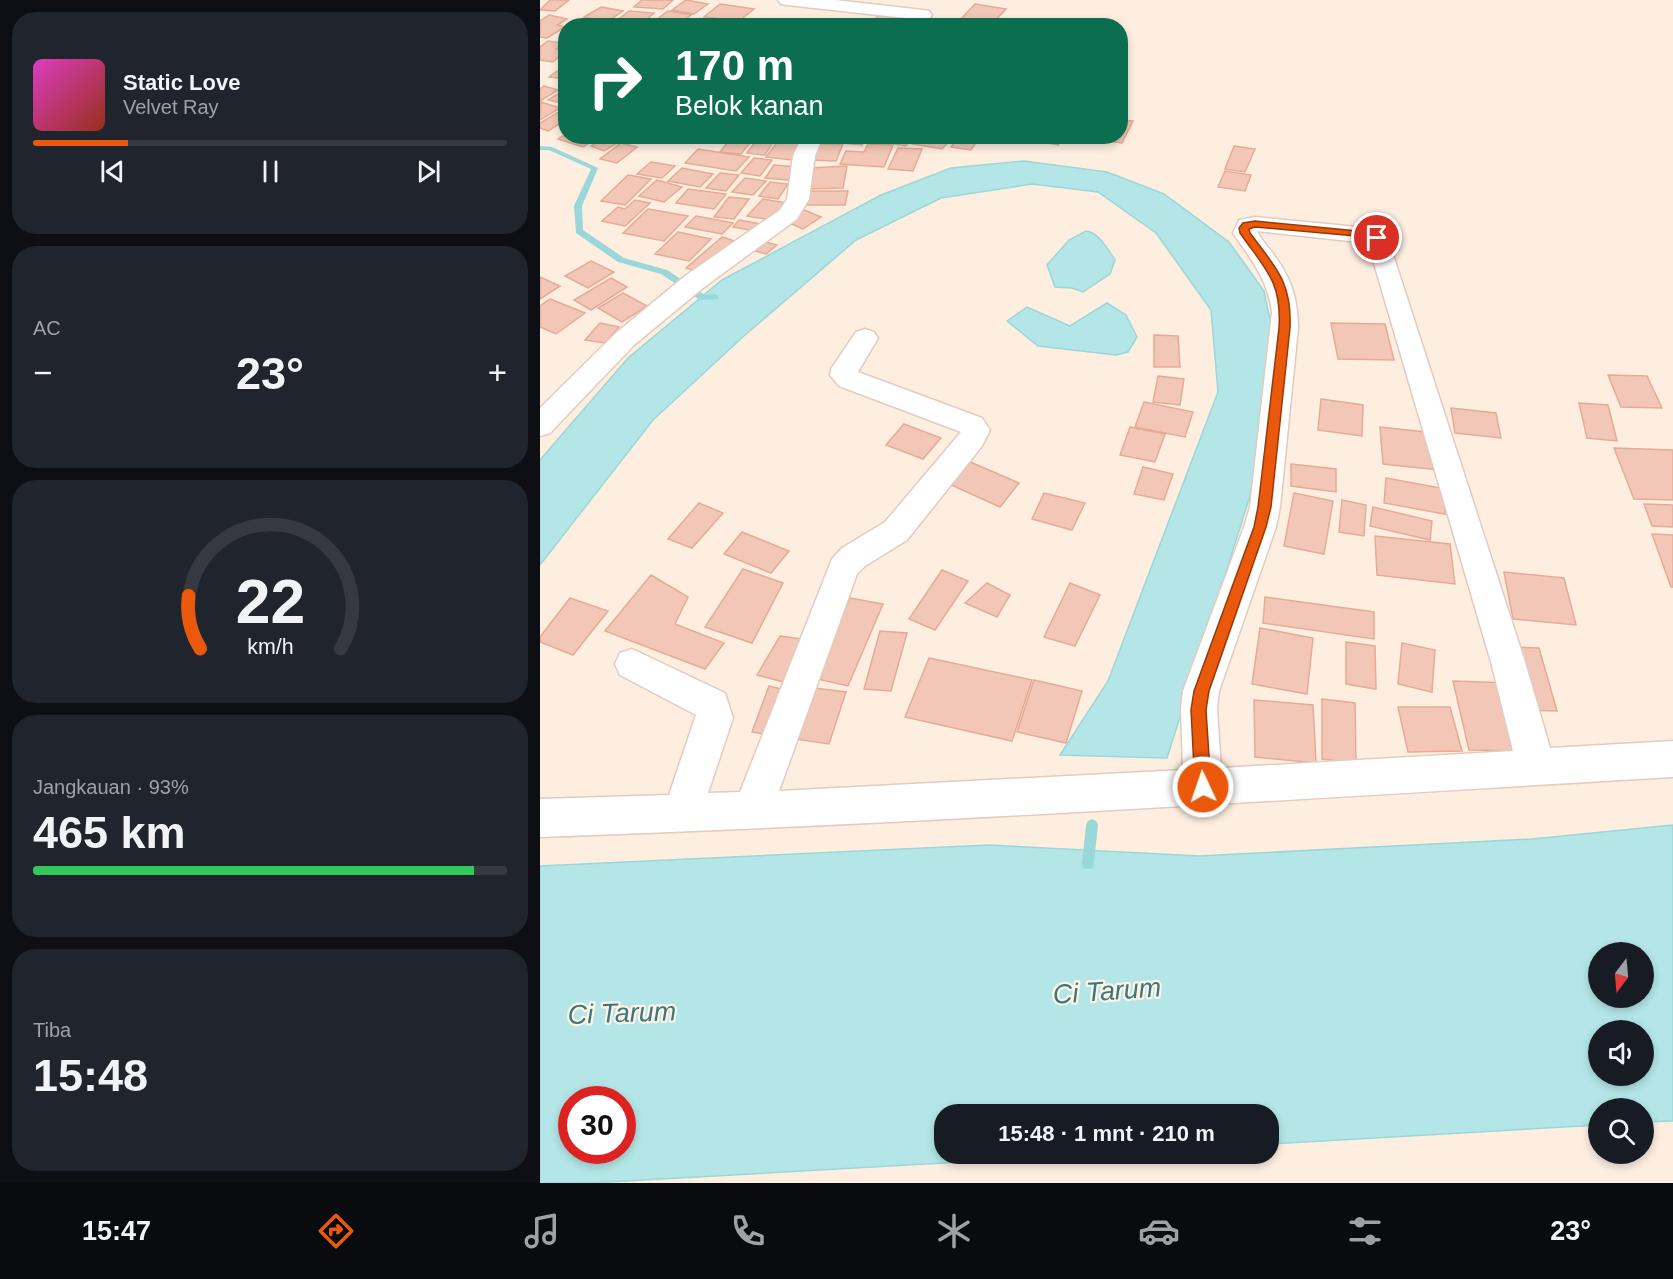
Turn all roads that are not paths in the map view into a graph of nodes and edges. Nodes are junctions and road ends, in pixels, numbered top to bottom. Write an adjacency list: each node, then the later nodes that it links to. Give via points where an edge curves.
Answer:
1 (787, 0): 3 (street)
2 (939, 0): 4 (street)
3 (905, 18)
4 (920, 18)
5 (809, 144): 7 (street, via 798,199 789,214 624,339)
6 (865, 338): 12 (street, via 844,375 972,425 975,430 896,531 849,559 843,568)
7 (540, 426)
8 (632, 664): 13 (street, via 712,705 714,718)
9 (1673, 759): 10 (street)
10 (1536, 767): 11 (street); 11 (street, via 1508,662 1379,241 1368,235 1255,224 1247,225 1245,233 1283,291 1285,328 1265,507 1201,691)
11 (1203, 787): 12 (street)
12 (752, 810): 13 (street)
13 (682, 813): 14 (street)
14 (540, 818)

